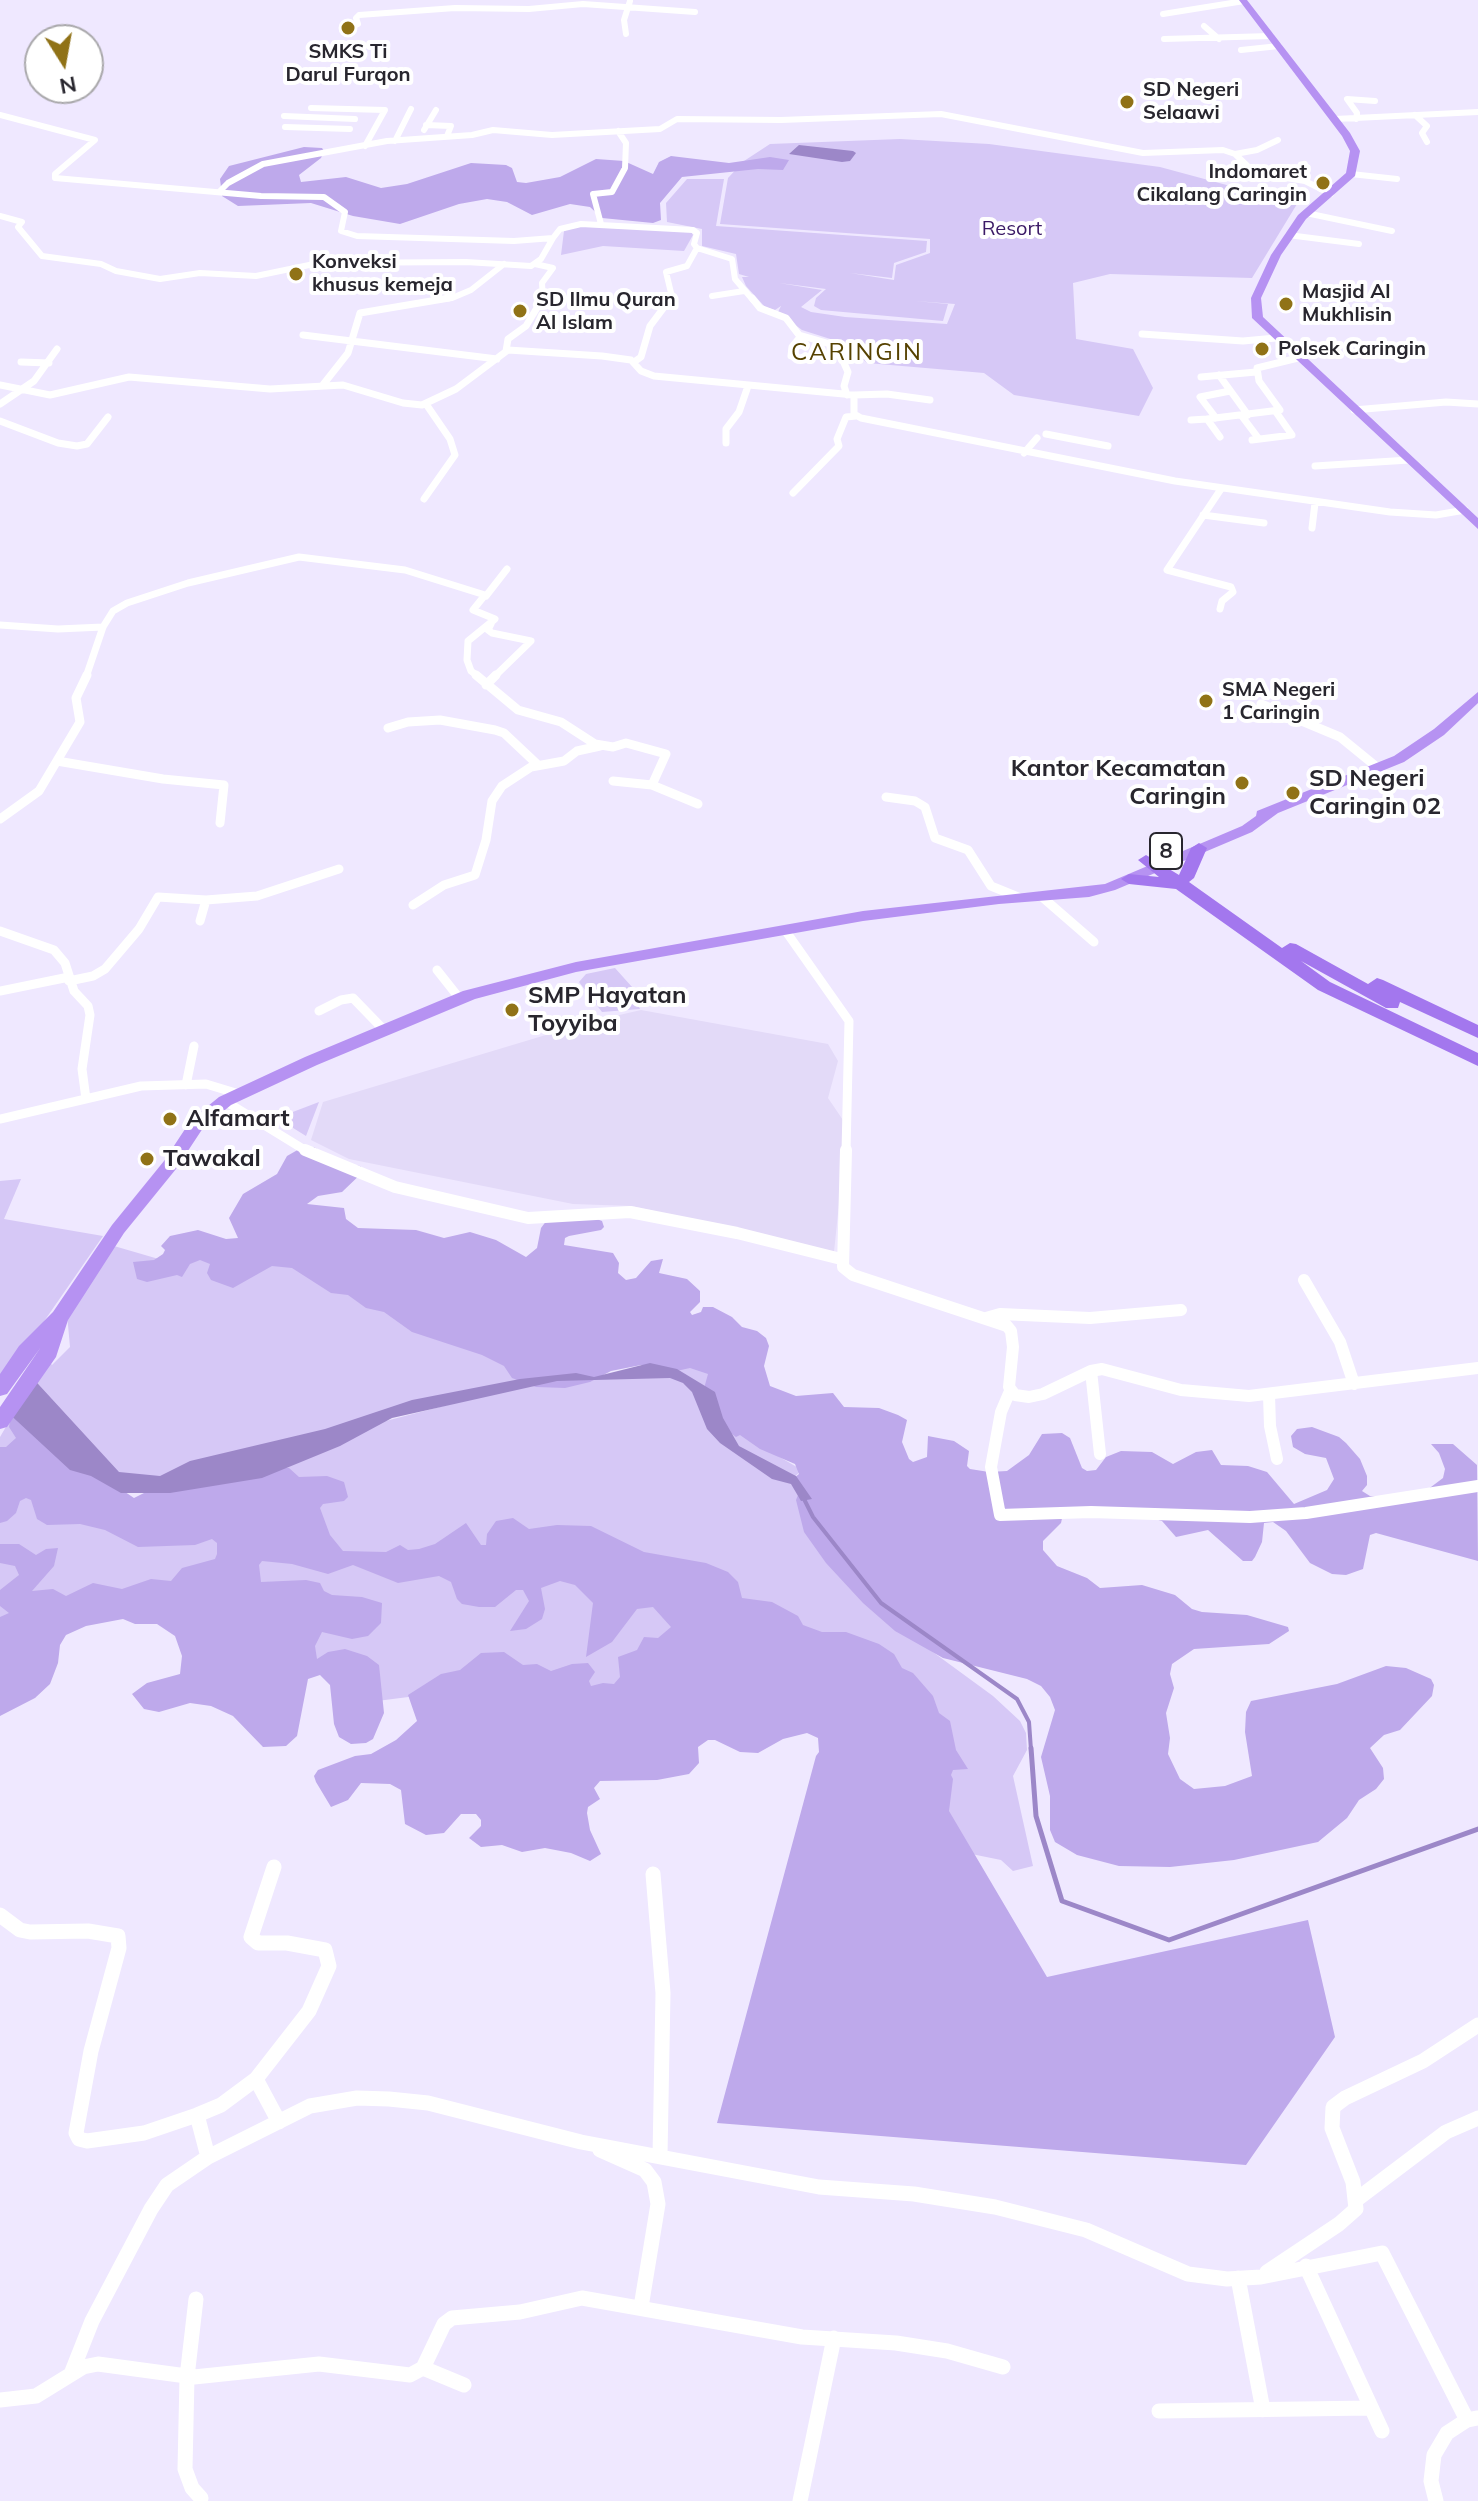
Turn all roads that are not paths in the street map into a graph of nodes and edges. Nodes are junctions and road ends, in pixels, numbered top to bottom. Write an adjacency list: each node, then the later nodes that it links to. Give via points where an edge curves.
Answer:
1 (1244, 0): 4 (street); 8 (highway)
2 (629, 2): 3 (street); 6 (street, via 374,12 356,16 359,23); 7 (street)
3 (695, 12)
4 (1163, 14)
5 (1204, 26): 10 (street)
6 (344, 30)
7 (626, 34)
8 (1271, 36): 10 (street); 11 (highway)
9 (1164, 39): 10 (street)
10 (1219, 39)
11 (1279, 46): 12 (street); 23 (highway)
12 (1241, 50)
13 (1375, 101): 24 (street, via 1347,99)
14 (311, 108): 15 (street)
15 (359, 109): 22 (street); 34 (street, via 385,110)
16 (411, 109): 32 (street)
17 (436, 110): 25 (street)
18 (1478, 112): 20 (street)
19 (0, 115): 41 (street, via 95,140 55,178)
20 (1415, 115): 24 (street); 33 (street, via 1427,126 1422,133)
21 (284, 116): 22 (street)
22 (355, 119): 27 (street)
23 (1335, 119): 24 (street); 37 (highway, via 1355,151)
24 (1356, 119)
25 (426, 125): 29 (street, via 451,126); 30 (street)
26 (285, 127): 27 (street)
27 (350, 129): 35 (street)
28 (618, 131): 29 (street, via 548,135 498,130); 36 (street, via 662,129 680,119 944,114 1139,153 1213,149); 45 (street, via 626,143 625,168 612,192 593,194)
29 (447, 136): 30 (street)
30 (418, 138): 32 (street)
31 (1278, 140): 36 (street)
32 (395, 141): 34 (street)
33 (1427, 142)
34 (365, 146): 35 (street)
35 (338, 151): 41 (street, via 263,164)
36 (1235, 154): 40 (street, via 1257,174)
37 (1351, 174): 39 (street); 42 (highway)
38 (1316, 179): 40 (street)
39 (1397, 179)
40 (1309, 183): 42 (street)
41 (219, 192): 48 (street, via 327,198 344,211 341,231 357,236 485,242)
42 (1331, 194): 43 (highway)
43 (1306, 213): 46 (street); 47 (highway)
44 (0, 216): 51 (street, via 22,222 18,227 42,256 160,279 200,273 258,275 319,263)
45 (601, 224): 48 (street, via 567,226); 50 (street, via 693,230)
46 (1392, 231)
47 (1288, 235): 49 (street); 58 (highway, via 1255,305 1258,318)
48 (553, 238): 52 (street)
49 (1359, 244)
50 (697, 248): 53 (street, via 732,259 734,277); 66 (street, via 687,266 666,271 672,297 650,326 641,357)
51 (504, 264): 52 (street); 59 (street, via 452,298 365,310)
52 (535, 264): 61 (street, via 553,268 542,283 543,302 526,326 508,339)
53 (744, 291): 54 (street); 57 (street, via 762,309 786,318)
54 (712, 296)
55 (1142, 334): 58 (street)
56 (303, 335): 59 (street)
57 (801, 336): 62 (street); 76 (street, via 844,348 844,386)
58 (1276, 338): 63 (highway)
59 (354, 343): 64 (street); 72 (street)
60 (57, 349): 67 (street)
61 (506, 351): 64 (street); 66 (street)
62 (791, 356)
63 (1298, 358): 68 (street, via 1262,365); 81 (highway)
64 (497, 359): 79 (street)
65 (21, 362): 67 (street)
66 (634, 362): 73 (street, via 654,376)
67 (49, 363): 74 (street)
68 (1256, 372): 69 (street); 82 (street, via 1280,407)
69 (1219, 375): 70 (street); 75 (street)
70 (1201, 377)
71 (1, 386): 74 (street)
72 (322, 386): 74 (street, via 261,388 129,377 57,395); 79 (street, via 348,386 403,403)
73 (748, 386): 76 (street); 89 (street)
74 (20, 390): 78 (street)
75 (1230, 391): 83 (street); 86 (street, via 1200,397)
76 (850, 395): 77 (street); 84 (street)
77 (930, 400)
78 (0, 404)
79 (426, 404): 105 (street, via 455,455)
80 (1478, 404): 81 (street)
81 (1354, 410): 100 (highway)
82 (1276, 412): 83 (street); 83 (street, via 1292,435 1256,440)
83 (1245, 415): 86 (street)
84 (856, 416): 98 (street); 104 (street, via 846,417 837,449)
85 (108, 417): 88 (street, via 87,444 77,446)
86 (1212, 418): 87 (street); 92 (street)
87 (1191, 420)
88 (0, 421)
89 (727, 427): 90 (street); 95 (street)
90 (742, 428)
91 (1046, 434): 94 (street)
92 (1220, 437)
93 (1037, 438): 98 (street)
94 (1073, 439): 96 (street); 99 (street)
95 (726, 443)
96 (1108, 446)
97 (1034, 451): 99 (street)
98 (1024, 453): 99 (street)
99 (1061, 458): 101 (street); 103 (street)
100 (1409, 460): 102 (street); 107 (highway)
101 (1095, 463)
102 (1315, 466)
103 (1221, 489): 106 (street); 108 (street)
104 (793, 493)
105 (424, 499)
106 (1315, 503): 107 (street, via 1426,515); 111 (street)
107 (1465, 510): 110 (highway)
108 (1203, 515): 109 (street); 114 (street, via 1167,571 1231,587 1233,592)
109 (1264, 523)
110 (1478, 525)
111 (1312, 528)
112 (507, 569): 113 (street)
113 (486, 596): 115 (street, via 473,609 494,617); 117 (street, via 405,570 299,557 136,600 117,608)
114 (1220, 609)
115 (491, 624): 118 (street, via 467,646 469,667); 118 (street, via 492,633 531,641)
116 (0, 625): 117 (street)
117 (103, 627): 123 (street, via 76,698 80,722)
118 (486, 685): 122 (street, via 518,710 561,722)
119 (1478, 696): 125 (highway, 8, via 1428,741)
120 (1261, 704): 125 (street, via 1340,737)
121 (388, 728): 124 (street, via 431,720 495,730)
122 (600, 746): 124 (street); 127 (street, via 626,743 666,754)
123 (57, 761): 131 (street, via 36,795); 132 (street, via 224,785)
124 (538, 765): 142 (street, via 496,793 475,875 444,885)
125 (1378, 768): 130 (highway, 8)
126 (613, 781): 127 (street)
127 (652, 785): 129 (street)
128 (886, 797): 140 (street, via 925,807 935,838 968,850 991,886)
129 (698, 804)
130 (1272, 811): 133 (highway, 8, via 1247,829); 134 (highway, 8)
131 (0, 819)
132 (220, 823)
133 (1199, 848): 134 (highway, 8); 137 (highway)
134 (1156, 861): 136 (highway, 8); 137 (highway); 138 (highway, 8)
135 (339, 869): 141 (street, via 274,893)
136 (1129, 879): 137 (highway); 138 (highway, 8, via 1089,892)
137 (1182, 881): 147 (highway); 150 (highway)
138 (1060, 894): 139 (highway, 8)
139 (1041, 896): 140 (highway, 8); 146 (street)
140 (1018, 897): 144 (highway, 8)
141 (206, 900): 143 (street); 149 (street, via 158,897 105,969)
142 (413, 905)
143 (200, 921)
144 (785, 930): 152 (highway, 8, via 576,967); 164 (street, via 849,1021)
145 (0, 931): 149 (street, via 54,950)
146 (1094, 942)
147 (1295, 952): 155 (highway, via 1390,989); 157 (highway)
148 (437, 970): 152 (street)
149 (69, 979): 151 (street); 162 (street, via 89,1011 82,1069)
150 (1324, 986): 158 (highway); 159 (highway, via 1367,1019)
151 (0, 991)
152 (460, 999): 154 (highway, 8)
153 (319, 1011): 154 (street, via 353,998)
154 (383, 1029): 161 (highway, 8)
155 (1478, 1032)
156 (194, 1046): 160 (street)
157 (1478, 1046)
158 (1478, 1060)
159 (1478, 1075)
160 (186, 1085): 161 (street, via 217,1086); 162 (street, via 128,1088)
161 (232, 1097): 164 (street, via 310,1153 395,1187 528,1218 630,1212); 167 (highway, 8, via 197,1124)
162 (86, 1099): 163 (street)
163 (0, 1119)
164 (841, 1259): 168 (street, via 853,1275)
165 (1304, 1280): 171 (street, via 1340,1342)
166 (1181, 1310): 168 (street, via 1090,1318)
167 (60, 1317): 172 (highway, 8, via 26,1351); 175 (highway, 8, via 49,1352)
168 (985, 1318): 173 (street, via 1011,1331)
169 (1478, 1368): 171 (street)
170 (1091, 1371): 173 (street, via 1036,1396 1020,1397); 174 (street, via 1108,1370 1204,1393); 176 (street)
171 (1354, 1384): 174 (street)
172 (0, 1389)
173 (1010, 1391): 178 (street, via 991,1467 1000,1515 1264,1516)
174 (1269, 1395): 177 (street)
175 (0, 1422)
176 (1100, 1454)
177 (1277, 1459)
178 (1478, 1486)
179 (274, 1867): 183 (street, via 253,1940 325,1950 329,1966 309,2011)
180 (653, 1874): 188 (street, via 663,1993)
181 (0, 1915): 184 (street, via 30,1932 118,1936 91,2051 79,2139 144,2133)
182 (1478, 2025): 190 (street, via 1423,2061 1333,2107 1332,2128)
183 (256, 2079): 184 (street); 186 (street)
184 (197, 2115): 189 (street)
185 (1478, 2118): 190 (street, via 1446,2132)
186 (279, 2122): 187 (street, via 325,2102 389,2099 428,2103); 189 (street)
187 (581, 2142): 188 (street); 195 (street, via 645,2170 654,2182 658,2204)
188 (660, 2156): 193 (street, via 819,2187 995,2207 1086,2230 1188,2274)
189 (208, 2157): 199 (street, via 167,2185 151,2209 92,2321)
190 (1356, 2200): 192 (street, via 1350,2216)
191 (1306, 2266): 192 (street); 203 (street); 206 (street, via 1382,2253)
192 (1261, 2277): 193 (street)
193 (1238, 2278): 204 (street)
194 (196, 2299): 200 (street)
195 (641, 2307): 196 (street, via 802,2337); 198 (street, via 582,2298 520,2312 458,2316 444,2324)
196 (834, 2338): 197 (street, via 921,2347); 209 (street)
197 (1003, 2367)
198 (423, 2368): 200 (street, via 410,2375 314,2364); 201 (street)
199 (71, 2374): 200 (street, via 108,2364); 202 (street, via 36,2396)
200 (187, 2377): 208 (street, via 185,2469)
201 (464, 2385)
202 (0, 2400)
203 (1371, 2408): 204 (street); 207 (street)
204 (1263, 2410): 205 (street)
205 (1159, 2411)
206 (1472, 2419): 210 (street, via 1447,2433 1434,2455 1431,2481)
207 (1382, 2431)
208 (201, 2498)
209 (800, 2501)
210 (1436, 2501)

